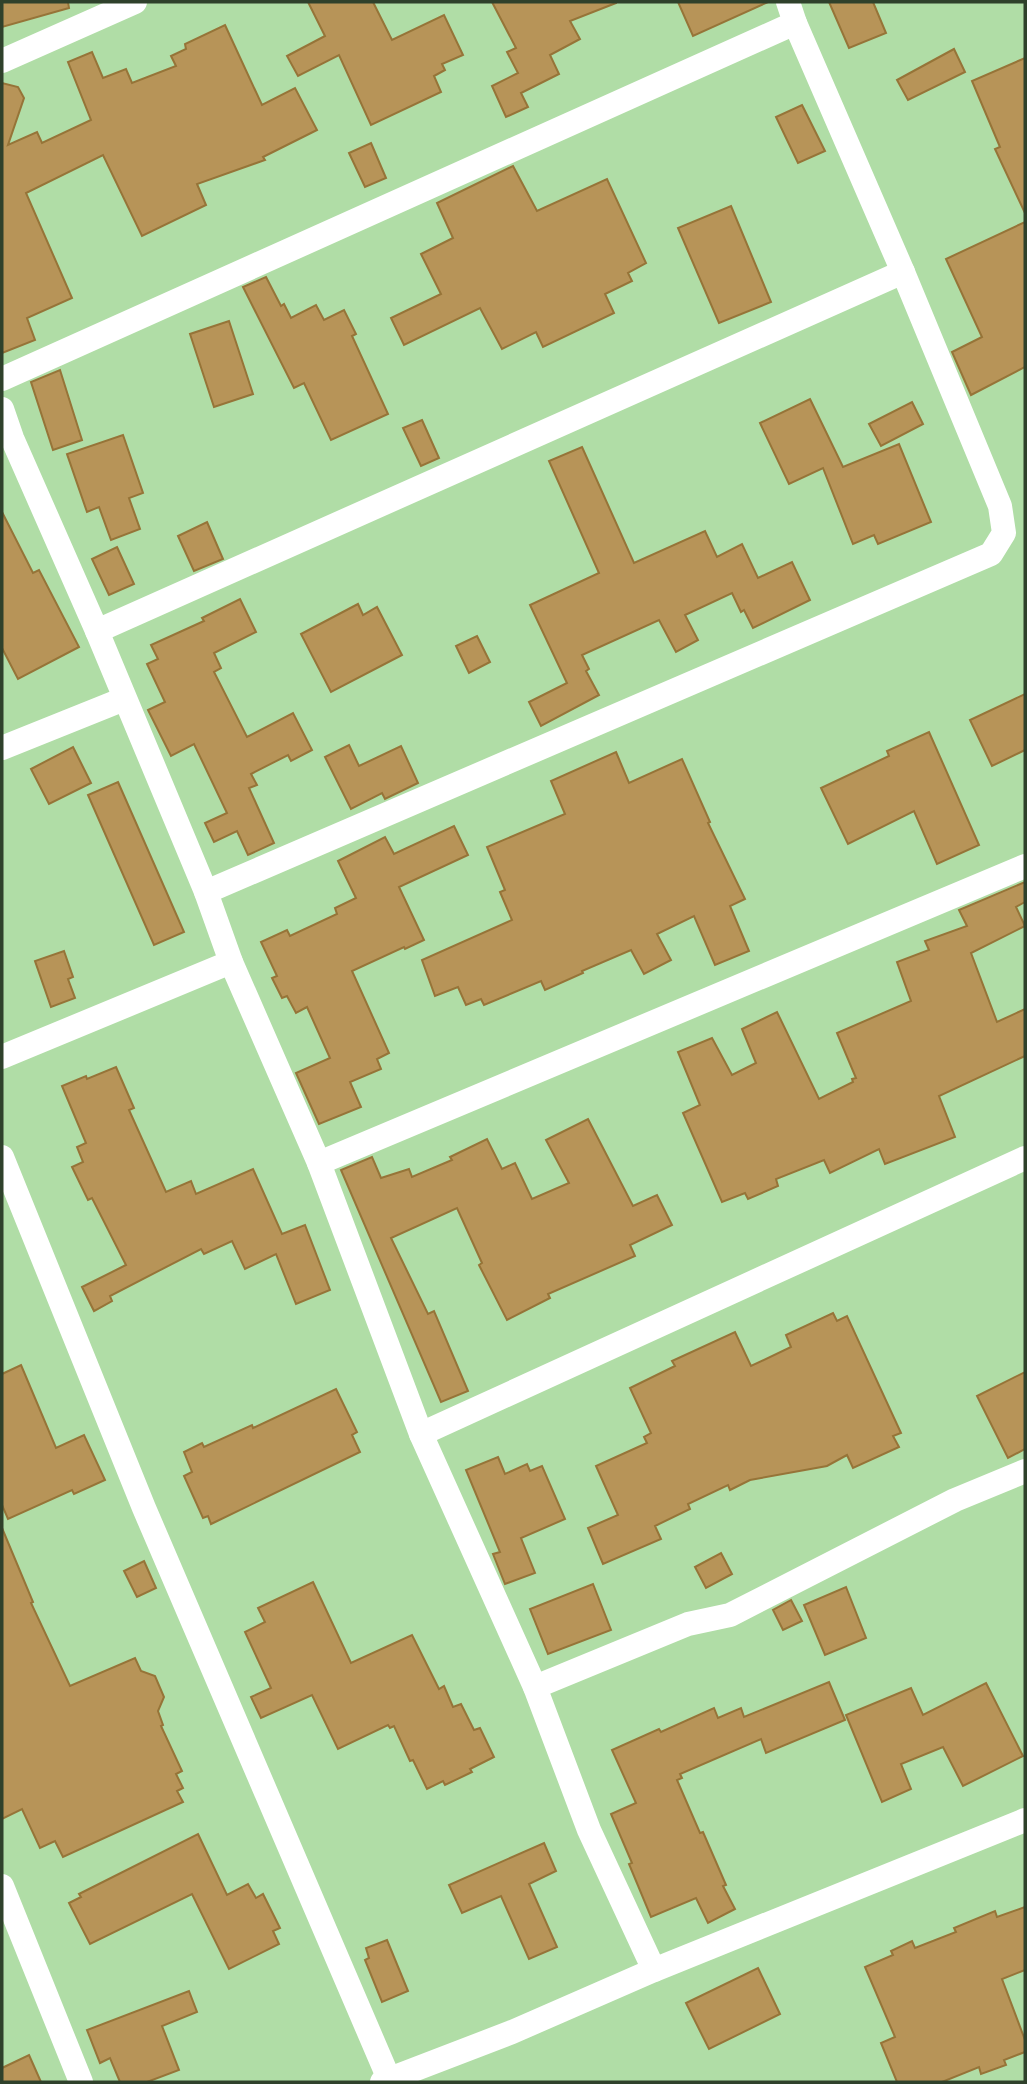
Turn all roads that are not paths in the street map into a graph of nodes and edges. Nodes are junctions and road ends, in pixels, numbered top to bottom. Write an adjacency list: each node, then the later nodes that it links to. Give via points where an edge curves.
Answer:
1 (135, 2): 3 (street)
2 (792, 13): 4 (street); 5 (street)
3 (2, 61)
4 (903, 272): 8 (street); 12 (street, via 1000,506 1004,533 991,554)
5 (2, 379)
6 (2, 409): 7 (street)
7 (7, 440): 8 (street)
8 (97, 631): 9 (street)
9 (124, 699): 10 (street); 12 (street)
10 (2, 748)
11 (1025, 866): 17 (street)
12 (206, 892): 13 (street)
13 (231, 962): 14 (street); 17 (street)
14 (2, 1057)
15 (2, 1157): 24 (street)
16 (1025, 1158): 18 (street)
17 (319, 1164): 18 (street)
18 (421, 1434): 20 (street)
19 (1025, 1471): 20 (street, via 955,1500 730,1615 688,1624)
20 (535, 1687): 23 (street, via 589,1830)
21 (1025, 1820): 23 (street)
22 (2, 1886): 25 (street)
23 (654, 1970): 24 (street)
24 (385, 2081)
25 (81, 2082)

